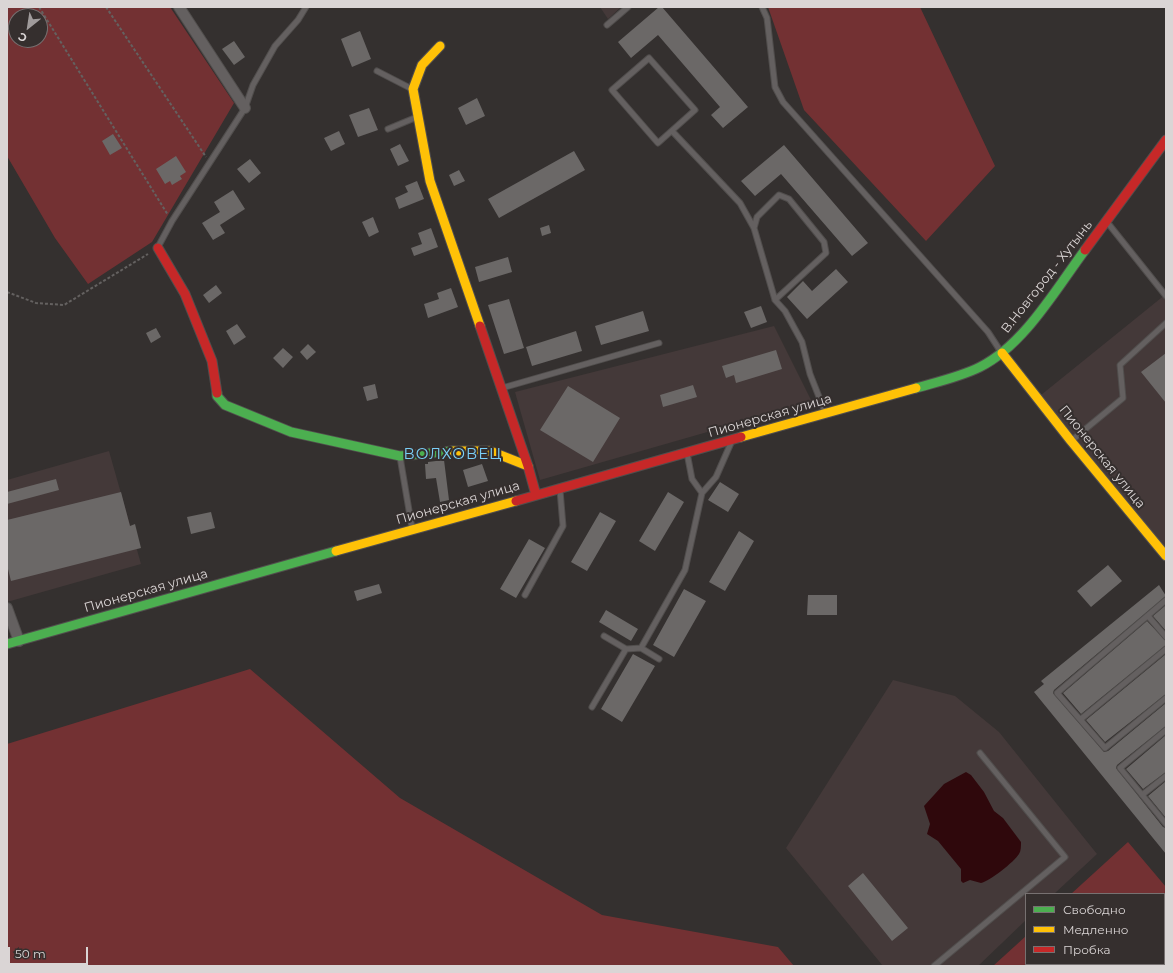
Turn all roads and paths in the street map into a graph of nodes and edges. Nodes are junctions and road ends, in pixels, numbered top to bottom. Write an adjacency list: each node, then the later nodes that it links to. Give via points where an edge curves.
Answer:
1 (39, 7): 17 (path)
2 (106, 7): 16 (path)
3 (179, 7): 11 (street)
4 (306, 7): 11 (lane, via 275,46 253,84)
5 (628, 7): 7 (lane)
6 (762, 7): 26 (lane, Пионерская улица, via 767,18 775,87 783,102 988,332)
7 (607, 25)
8 (440, 46): 10 (street, via 424,60 416,76)
9 (377, 70): 10 (lane)
10 (413, 90): 12 (street)
11 (245, 108): 16 (lane)
12 (418, 117): 13 (lane); 27 (street, via 430,181)
13 (388, 129)
14 (672, 131): 14 (lane, via 695,110 649,58 612,90 658,143); 19 (lane, via 740,203)
15 (1166, 140): 18 (street, В.Новгород - Хутынь)
16 (210, 163): 17 (lane)
17 (172, 221): 20 (lane)
18 (1106, 221): 22 (lane); 26 (street, В.Новгород - Хутынь, via 1032,321)
19 (754, 228): 23 (lane); 23 (lane, via 757,218 779,195 789,199 824,242 826,253)
20 (158, 248): 21 (path, via 64,305 36,303); 33 (street, via 184,294 212,361 220,401 291,432)
21 (7, 292)
22 (1166, 296)
23 (775, 300): 29 (lane, via 785,311 802,342 810,374)
24 (1166, 323): 31 (lane, via 1120,365 1123,398)
25 (659, 343): 27 (lane)
26 (1002, 353): 28 (street, В.Новгород - Хутынь, via 961,375); 31 (street, Пионерская улица)
27 (502, 388): 34 (street)
28 (916, 388): 29 (street, Пионерская улица)
29 (826, 413): 30 (street, Пионерская улица)
30 (732, 440): 32 (street, Пионерская улица); 36 (lane, via 716,477)
31 (1071, 441): 39 (street, Пионерская улица)
32 (686, 453): 35 (street, Пионерская улица); 36 (lane, via 692,479)
33 (400, 456): 34 (street, via 448,451 490,451); 38 (lane)
34 (528, 466): 37 (street)
35 (560, 489): 37 (street, Пионерская улица); 40 (lane, via 563,526)
36 (702, 493): 48 (lane, via 685,570)
37 (536, 495): 38 (street, Пионерская улица)
38 (412, 530): 46 (street, Пионерская улица)
39 (1166, 556)
40 (525, 596)
41 (1166, 600): 43 (lane)
42 (7, 608): 46 (street)
43 (1148, 616): 45 (lane); 54 (lane, via 1058,692)
44 (604, 636): 49 (lane)
45 (1166, 637)
46 (19, 641): 47 (street, Пионерская улица)
47 (7, 644)
48 (641, 648): 49 (lane); 51 (lane)
49 (626, 649): 53 (lane)
50 (1166, 649): 54 (lane)
51 (659, 659)
52 (1166, 698): 54 (lane, via 1105,748)
53 (592, 707)
54 (1081, 719)
55 (1166, 730): 58 (lane, via 1120,768)
56 (980, 753): 60 (lane, via 1065,857)
57 (1166, 776): 58 (lane)
58 (1142, 795): 59 (lane)
59 (1166, 823)
60 (934, 966)

